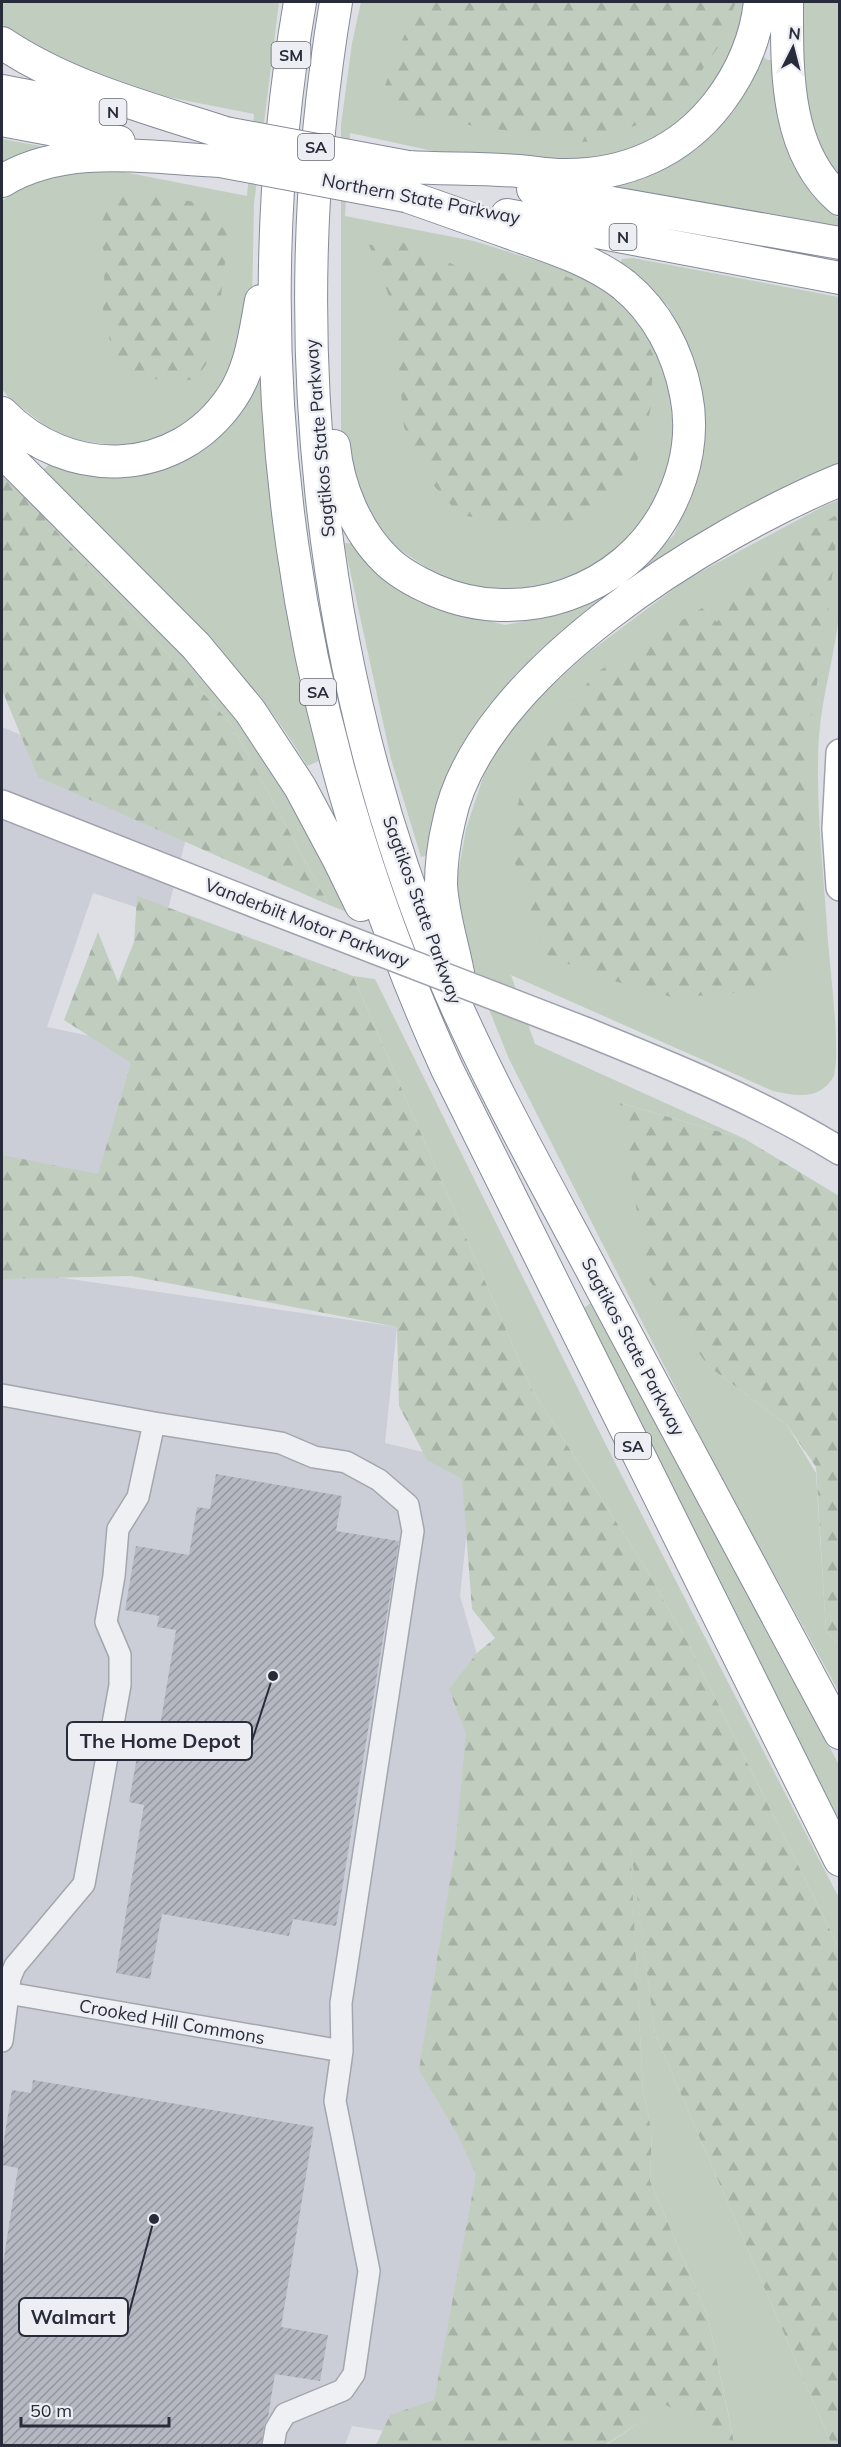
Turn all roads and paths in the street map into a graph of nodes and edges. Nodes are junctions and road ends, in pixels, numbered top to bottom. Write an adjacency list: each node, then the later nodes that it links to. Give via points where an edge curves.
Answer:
1 (284, 2): 8 (highway)
2 (300, 2): 8 (highway, SM)
3 (336, 2): 17 (highway, Sagtikos State Parkway / SA, via 314,172)
4 (760, 2): 12 (highway, via 747,54 724,95 693,130 654,157 614,171 591,174 517,171)
5 (787, 2): 13 (highway, via 787,73 794,114 809,158)
6 (2, 44): 10 (highway, via 31,63)
7 (2, 91): 10 (highway, Northern State Parkway / N)
8 (285, 108): 14 (highway, SM)
9 (2, 120): 10 (highway, Northern State Parkway / N)
10 (223, 147): 11 (highway, via 77,157 33,166); 12 (highway, Northern State Parkway / N, bridge)
11 (2, 181)
12 (407, 182): 15 (highway, Northern State Parkway / N); 16 (highway, Northern State Parkway / N); 17 (highway, via 579,259 623,284 654,317 677,359 689,428 676,494 641,548 612,574 590,586 521,605 473,603 448,596 405,575 371,544 343,487 334,453)
13 (840, 199)
14 (277, 212): 18 (highway, via 246,366 233,395 200,431 155,456 100,461 48,447); 26 (highway, Sagtikos State Parkway / SA, via 276,359 286,504 324,720 385,923 415,999)
15 (840, 243)
16 (840, 278)
17 (310, 294): 25 (highway, Sagtikos State Parkway / SA, via 319,477 355,694 397,848 440,967)
18 (2, 412)
19 (2, 451): 26 (highway, via 196,646 262,728 300,787 339,860 423,1055)
20 (840, 480): 25 (highway, via 706,548 636,595 539,674 487,734 455,799 442,864 441,886)
21 (840, 753): 22 (main road)
22 (838, 783): 24 (main road)
23 (2, 804): 27 (main road, Vanderbilt Motor Parkway, bridge, via 585,1031 697,1078)
24 (840, 887)
25 (470, 1035): 30 (highway, Sagtikos State Parkway / SA)
26 (483, 1144): 31 (highway, Sagtikos State Parkway / SA)
27 (838, 1146)
28 (2, 1395): 29 (lane)
29 (154, 1423): 32 (lane, via 138,1497 118,1529 106,1622 120,1655 120,1685 84,1884 15,1966); 34 (lane, via 281,1443 314,1456 346,1462 379,1480 408,1505 413,1531 341,2003)
30 (840, 1733)
31 (840, 1860)
32 (4, 1993): 33 (lane); 34 (lane, Crooked Hill Commons)
33 (2, 2041)
34 (342, 2051): 35 (lane, via 335,2101 369,2271 354,2374 343,2390 285,2414)
35 (273, 2445)

